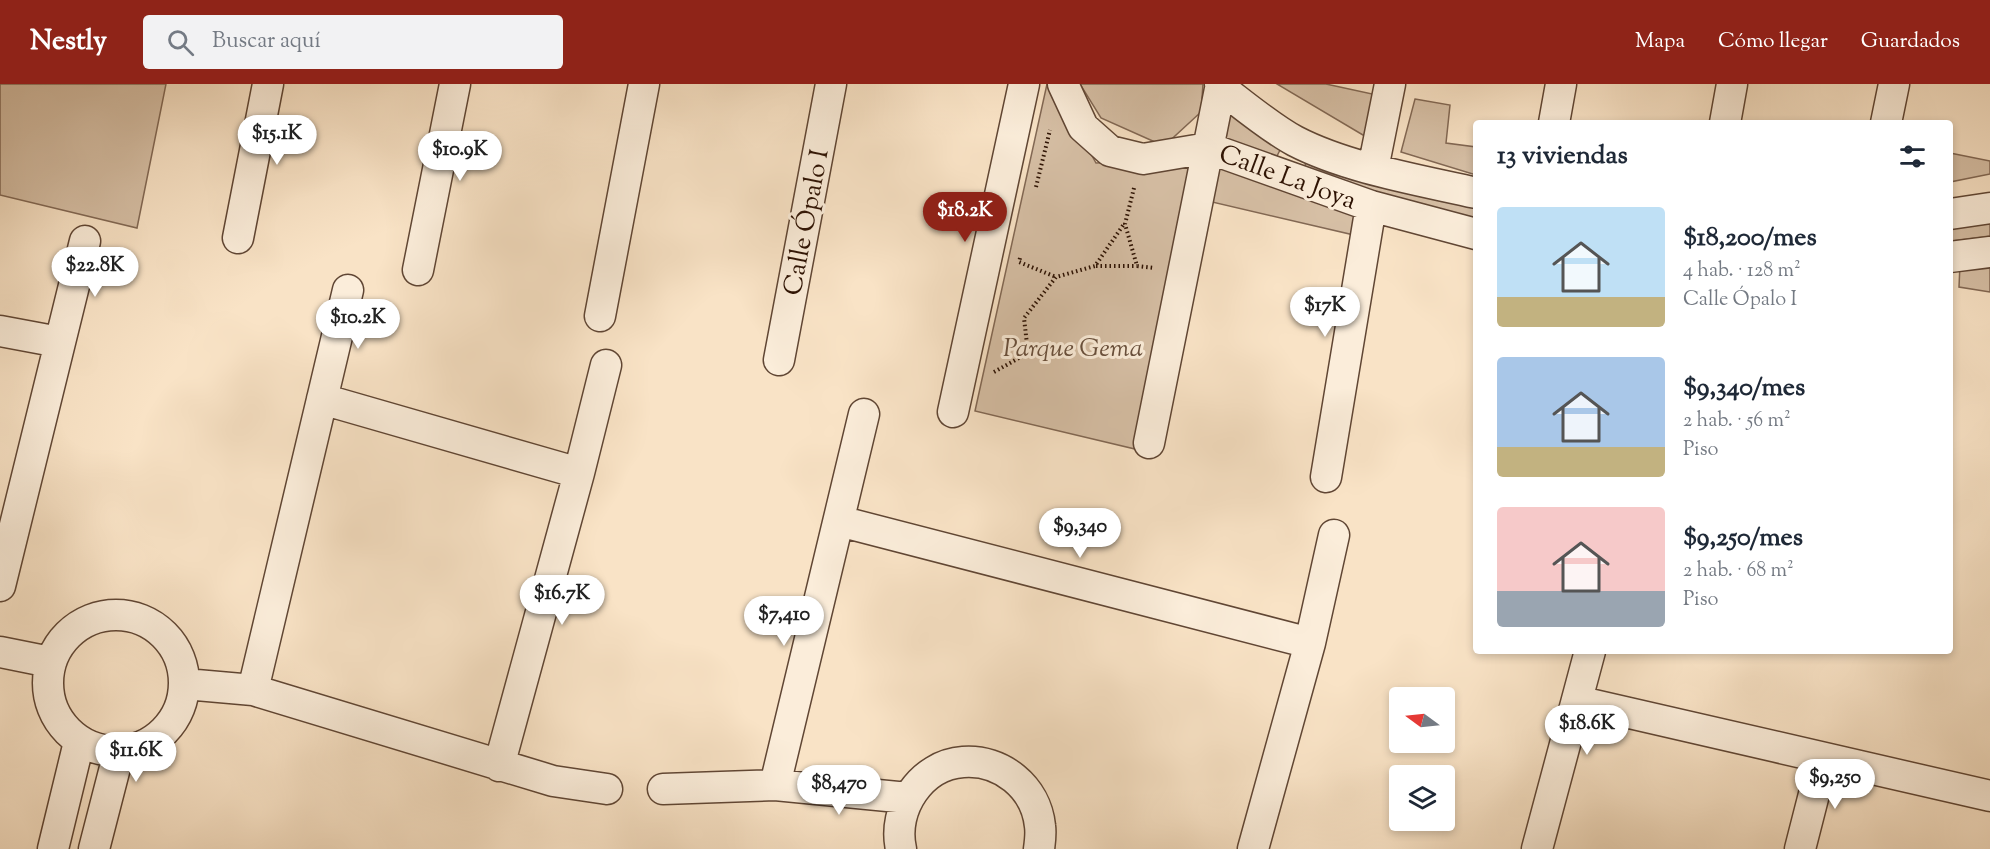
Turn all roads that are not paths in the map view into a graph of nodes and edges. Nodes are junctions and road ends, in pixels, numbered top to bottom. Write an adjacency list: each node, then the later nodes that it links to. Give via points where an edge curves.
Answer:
1 (268, 84): 24 (street)
2 (455, 84): 28 (street)
3 (644, 84): 30 (street)
4 (831, 84): 33 (street, Calle Ópalo I)
5 (1024, 84): 36 (street)
6 (1063, 84): 16 (street, Calle La Joya, via 1083,127 1110,151 1143,159)
7 (1390, 84): 17 (street)
8 (1562, 84): 12 (street)
9 (1732, 84): 13 (street)
10 (1894, 84): 14 (street)
11 (1220, 85): 15 (street, Calle La Joya); 16 (street)
12 (1555, 120)
13 (1726, 120)
14 (1887, 120)
15 (1294, 141): 17 (street, Calle La Joya); 18 (street)
16 (1208, 148): 18 (street, Calle La Joya); 38 (street)
17 (1373, 169): 19 (street, Calle La Joya)
18 (1282, 175): 20 (street, Calle La Joya)
19 (1473, 192)
20 (1371, 206): 23 (street, Calle La Joya); 40 (street)
21 (1990, 208): 22 (street)
22 (1953, 214)
23 (1473, 233)
24 (238, 238)
25 (85, 241): 32 (street)
26 (1990, 252): 27 (street)
27 (1953, 257)
28 (418, 270)
29 (348, 290): 35 (street)
30 (600, 316)
31 (0, 331): 32 (street)
32 (59, 342): 43 (street)
33 (779, 360)
34 (606, 365): 39 (street)
35 (322, 399): 39 (street); 49 (street)
36 (953, 412)
37 (864, 414): 41 (street)
38 (1149, 443)
39 (579, 473): 54 (street)
40 (1326, 477)
41 (839, 521): 44 (street); 55 (street)
42 (1334, 535): 44 (street)
43 (0, 586)
44 (1310, 643): 64 (street)
45 (0, 652): 47 (street)
46 (1589, 654): 50 (street)
47 (50, 662): 48 (street, via 75,627 95,617 138,617 157,627 172,643 182,662); 51 (street, via 47,684 51,707 62,726)
48 (184, 684): 49 (street); 52 (street, via 181,704 172,723 158,738)
49 (253, 690): 54 (street)
50 (1577, 701): 53 (street); 65 (street)
51 (79, 742): 52 (street, via 98,750); 60 (street)
52 (119, 752): 61 (street)
53 (1823, 759): 58 (street); 66 (street)
54 (499, 766): 56 (street, via 553,782)
55 (775, 785): 57 (street); 59 (street)
56 (607, 789)
57 (663, 789)
58 (1990, 796)
59 (908, 798): 62 (street, via 900,818); 63 (street, via 940,768 962,762 985,763 1006,771 1023,785 1036,804 1041,826)
60 (53, 849)
61 (94, 849)
62 (901, 849)
63 (1039, 849)
64 (1253, 849)
65 (1537, 849)
66 (1800, 849)

